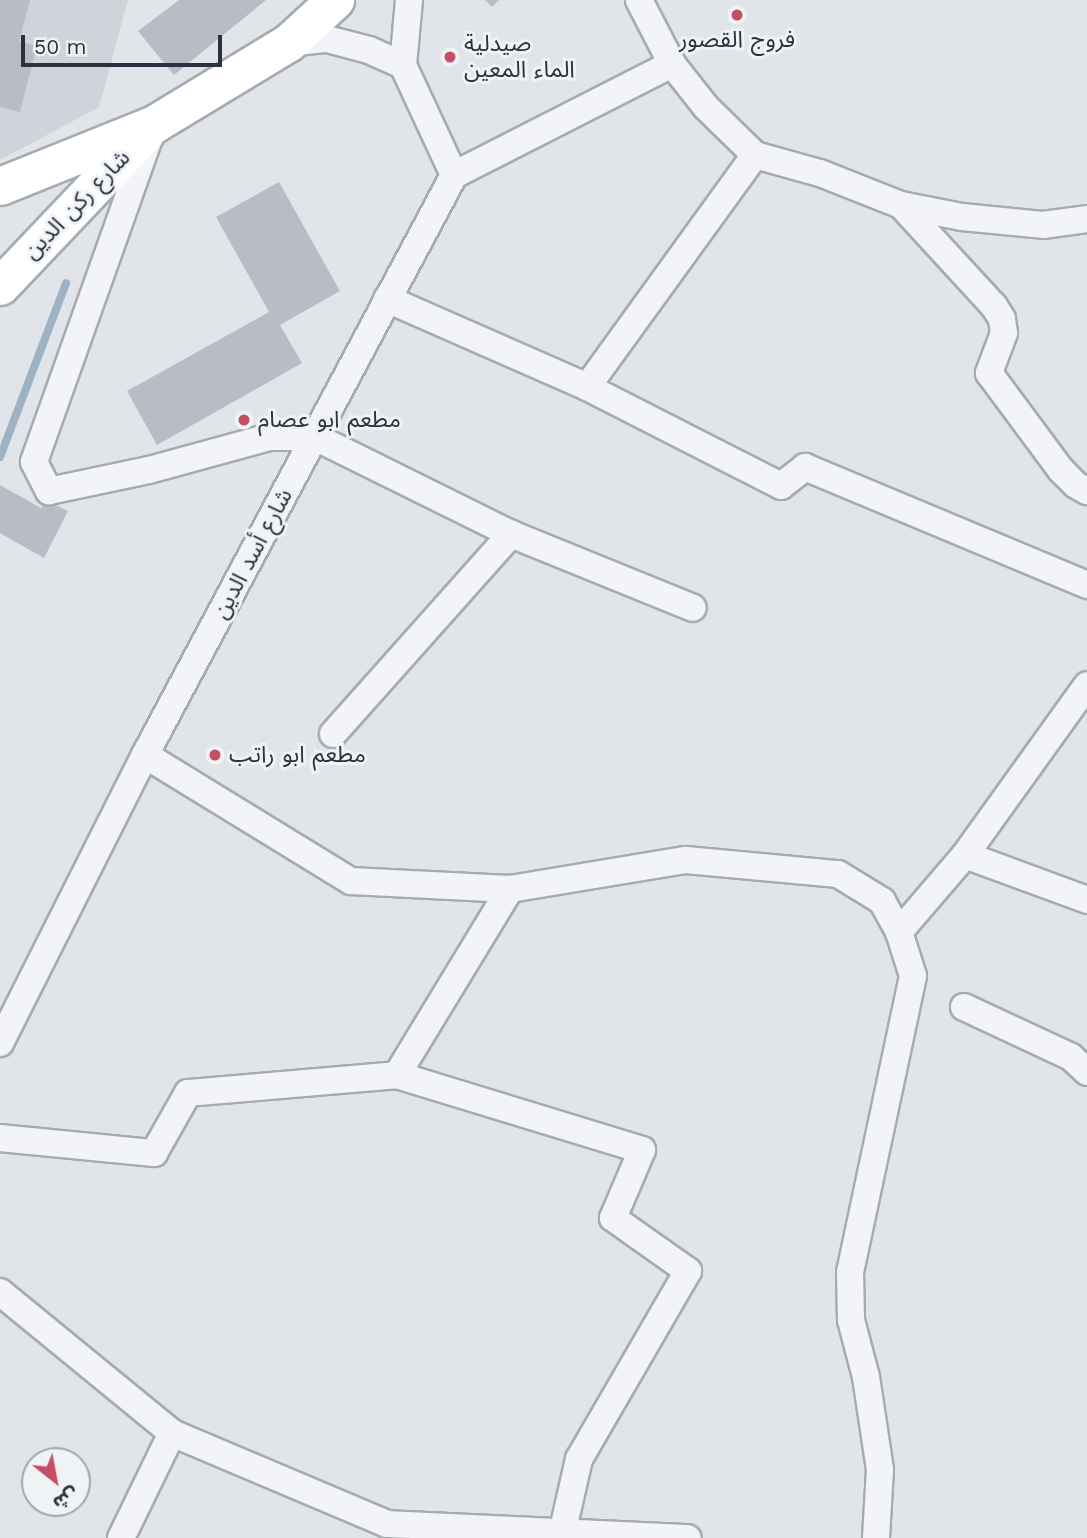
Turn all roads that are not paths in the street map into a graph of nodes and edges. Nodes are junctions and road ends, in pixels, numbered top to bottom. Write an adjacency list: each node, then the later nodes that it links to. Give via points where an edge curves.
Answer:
1 (335, 0): 4 (main road)
2 (409, 0): 6 (street)
3 (639, 0): 5 (street)
4 (288, 43): 6 (street, via 327,39); 7 (main road)
5 (672, 64): 8 (street, via 706,107); 9 (street)
6 (403, 65): 9 (street)
7 (154, 124): 10 (main road); 13 (main road, شارع ركن الدين); 16 (street, via 34,462 49,491 270,437)
8 (755, 155): 11 (street, via 820,173); 15 (street)
9 (454, 175): 14 (street, شارع أسد الدين)
10 (0, 186)
11 (901, 205): 12 (street, via 1043,225); 17 (street, via 1002,318 1004,333 989,373 1061,470)
12 (1087, 219)
13 (0, 286)
14 (387, 299): 15 (street); 16 (street, شارع أسد الدين)
15 (587, 387): 19 (street, via 781,486 805,467)
16 (315, 437): 18 (street); 23 (street, شارع أسد الدين)
17 (1087, 491)
18 (511, 534): 20 (street); 22 (street)
19 (1087, 585)
20 (693, 608)
21 (1087, 685): 24 (street)
22 (333, 734)
23 (145, 755): 25 (street, via 351,880); 29 (street, شارع أسد الدين)
24 (965, 855): 26 (street); 27 (street)
25 (510, 889): 27 (street, via 685,860 838,874 882,901); 31 (street)
26 (1087, 901)
27 (900, 932): 38 (street, via 913,976 850,1272 851,1320 866,1377 880,1470)
28 (964, 1007): 30 (street, via 1071,1057)
29 (0, 1043)
30 (1087, 1072)
31 (397, 1074): 32 (street, via 188,1093 154,1153); 35 (street, via 642,1150 613,1218 688,1271 579,1459)
32 (0, 1138)
33 (0, 1293): 34 (street)
34 (172, 1433): 35 (street, via 387,1524); 36 (street)
35 (561, 1535): 37 (street)
36 (121, 1538)
37 (688, 1538)
38 (876, 1538)

